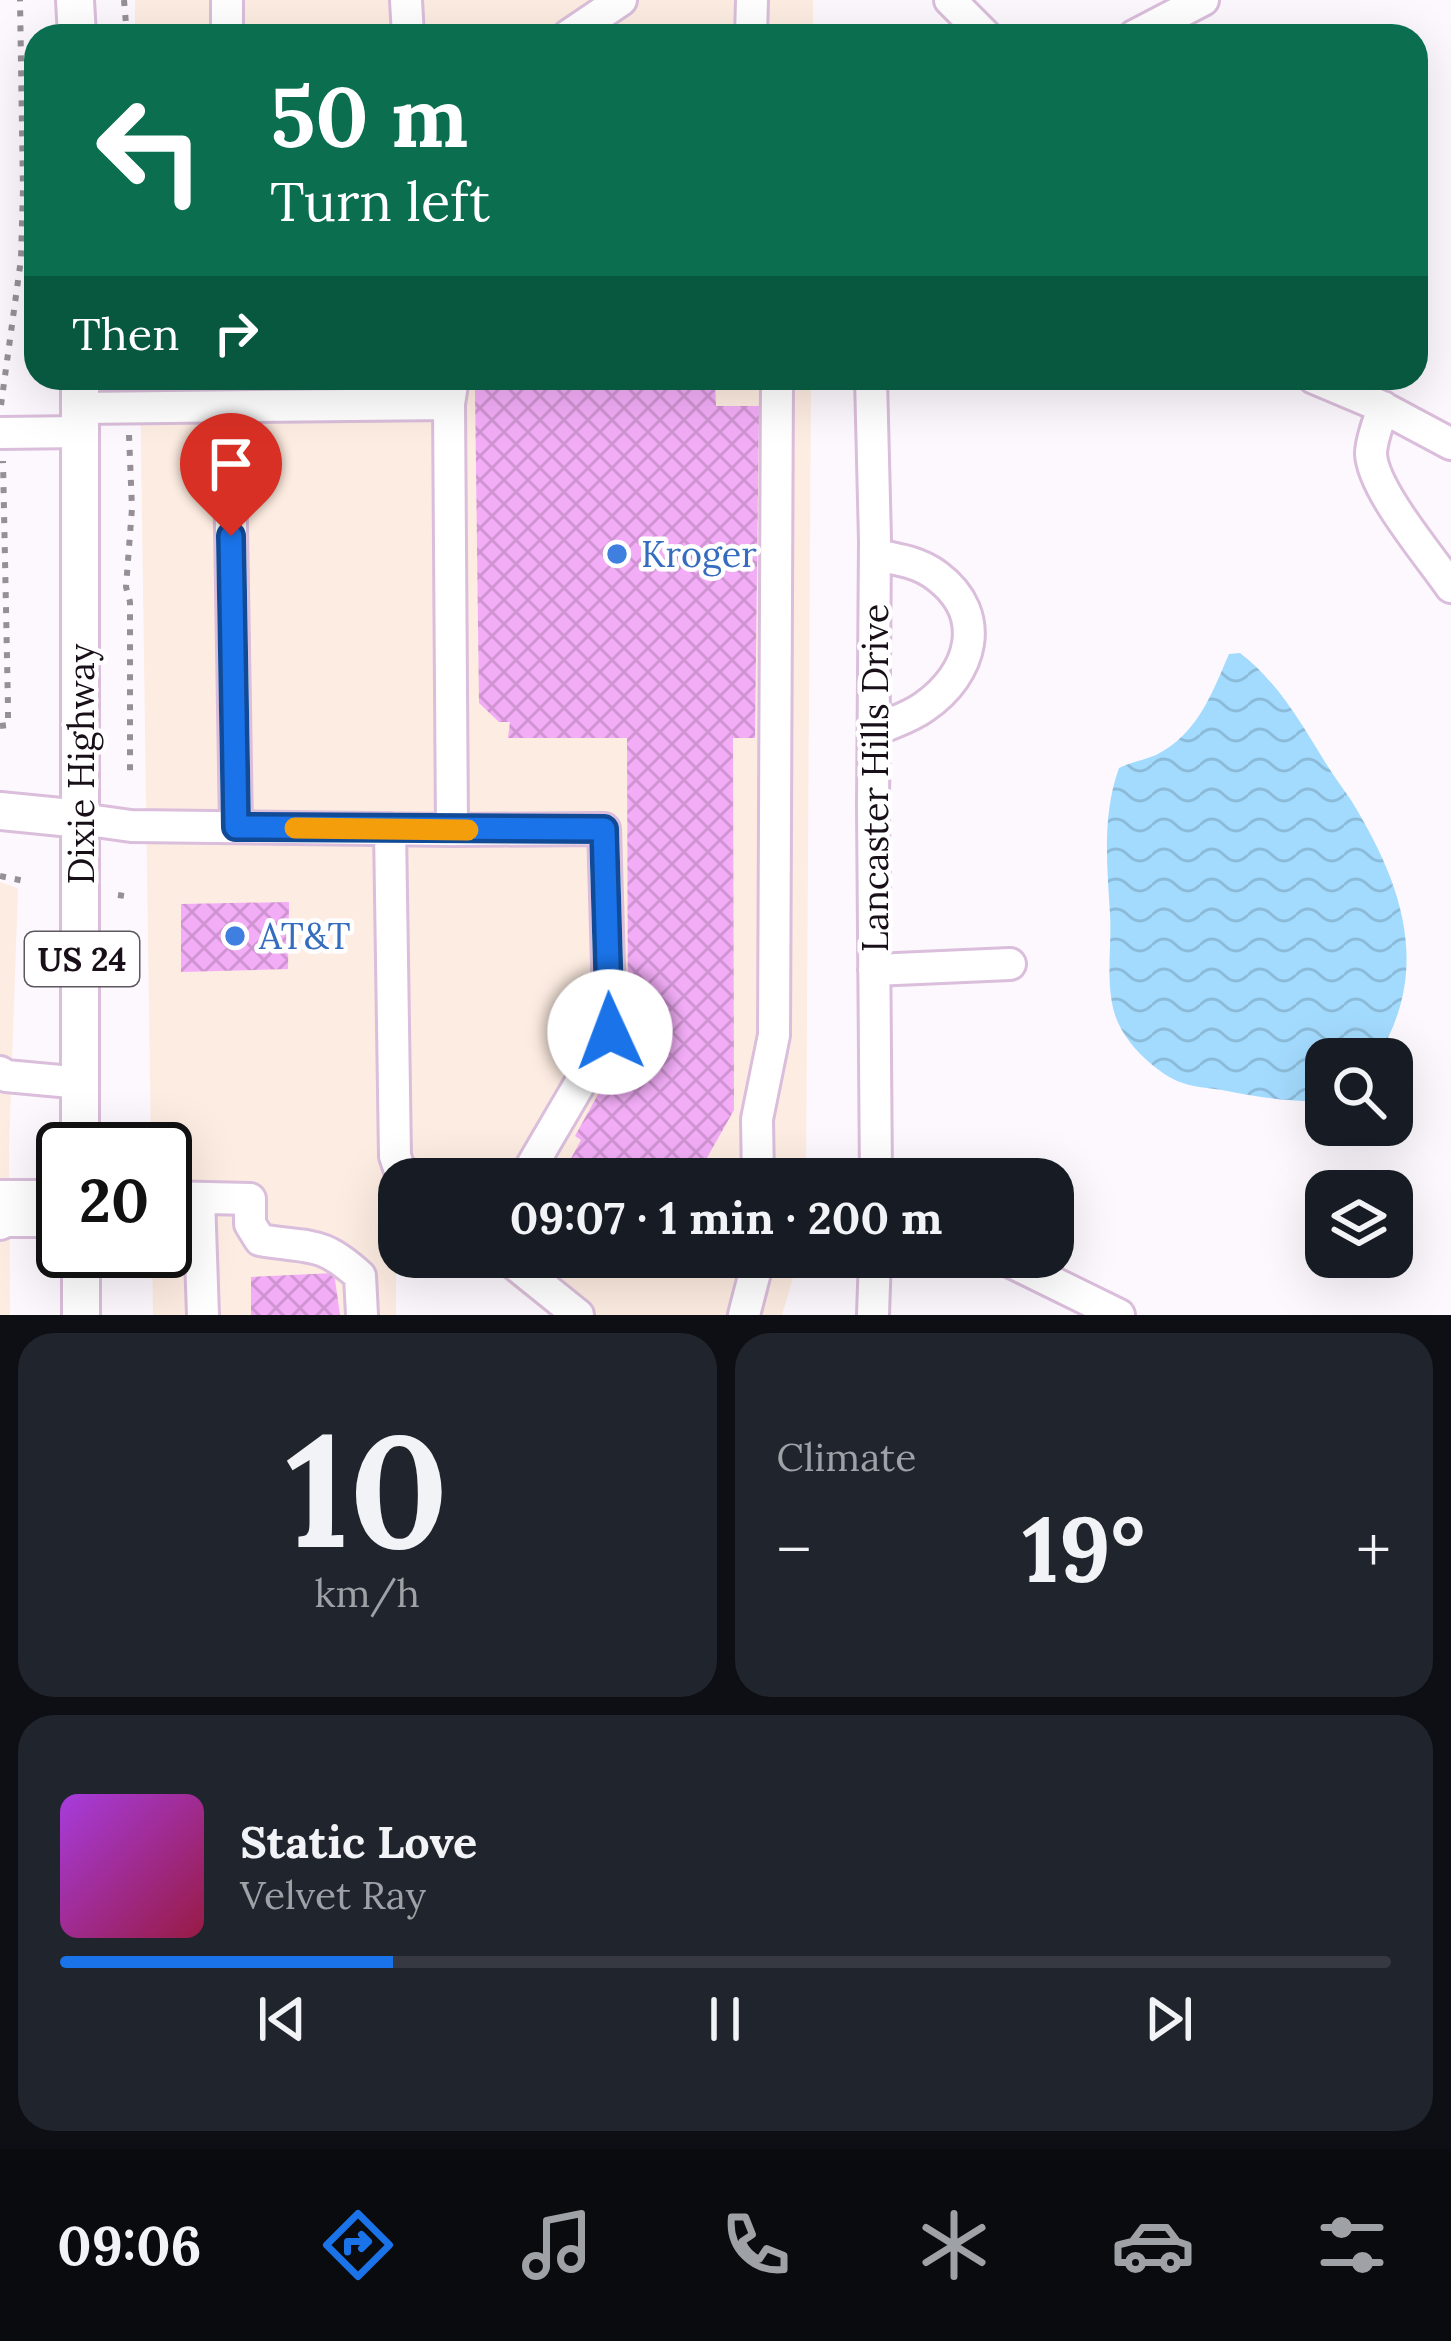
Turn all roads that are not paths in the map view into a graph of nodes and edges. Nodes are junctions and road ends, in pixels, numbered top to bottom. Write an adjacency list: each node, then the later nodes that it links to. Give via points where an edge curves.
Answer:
1 (621, 0): 4 (street)
2 (950, 0): 5 (street)
3 (1203, 0): 6 (street)
4 (586, 24)
5 (974, 24)
6 (1157, 24)
7 (777, 390): 31 (street, via 774,1035)
8 (871, 390): 16 (street, Lancaster Hills Drive)
9 (1343, 390): 13 (street)
10 (452, 391): 12 (street); 23 (street)
11 (80, 406): 12 (street); 14 (street); 20 (main road, Dixie Highway / US 24)
12 (229, 407): 21 (street)
13 (1383, 407): 15 (street); 17 (street, via 1373,468)
14 (1, 434)
15 (1451, 444)
16 (875, 555): 18 (street, Lancaster Hills Drive); 18 (street, via 938,576 962,604 970,629 962,667 945,689)
17 (1451, 587)
18 (874, 730): 25 (street, Lancaster Hills Drive)
19 (0, 811): 20 (main road)
20 (81, 819): 21 (street); 27 (main road, Dixie Highway / US 24)
21 (236, 827): 22 (street)
22 (390, 829): 23 (street); 29 (street)
23 (452, 830): 30 (street, via 604,829 610,1032)
24 (1010, 964): 25 (street)
25 (874, 970): 32 (street, Lancaster Hills Drive)
26 (0, 1072): 27 (street)
27 (82, 1083): 28 (main road, Dixie Highway / US 24)
28 (81, 1122)
29 (396, 1158)
30 (536, 1158)
31 (758, 1158)
32 (876, 1158)
33 (0, 1196): 34 (street)
34 (36, 1196)
35 (192, 1198): 36 (street)
36 (200, 1198): 39 (street, via 250,1199); 46 (street)
37 (36, 1221): 38 (street)
38 (0, 1224)
39 (260, 1240): 47 (street, via 261,1252 275,1261 340,1267 350,1280); 48 (street, via 314,1245 340,1258 360,1276)
40 (81, 1278): 45 (main road)
41 (532, 1278): 49 (street)
42 (755, 1278): 50 (street)
43 (874, 1278): 51 (street)
44 (1044, 1278): 52 (street)
45 (81, 1315)
46 (202, 1315)
47 (351, 1315)
48 (362, 1315)
49 (578, 1315)
50 (743, 1315)
51 (873, 1315)
52 (1119, 1315)

